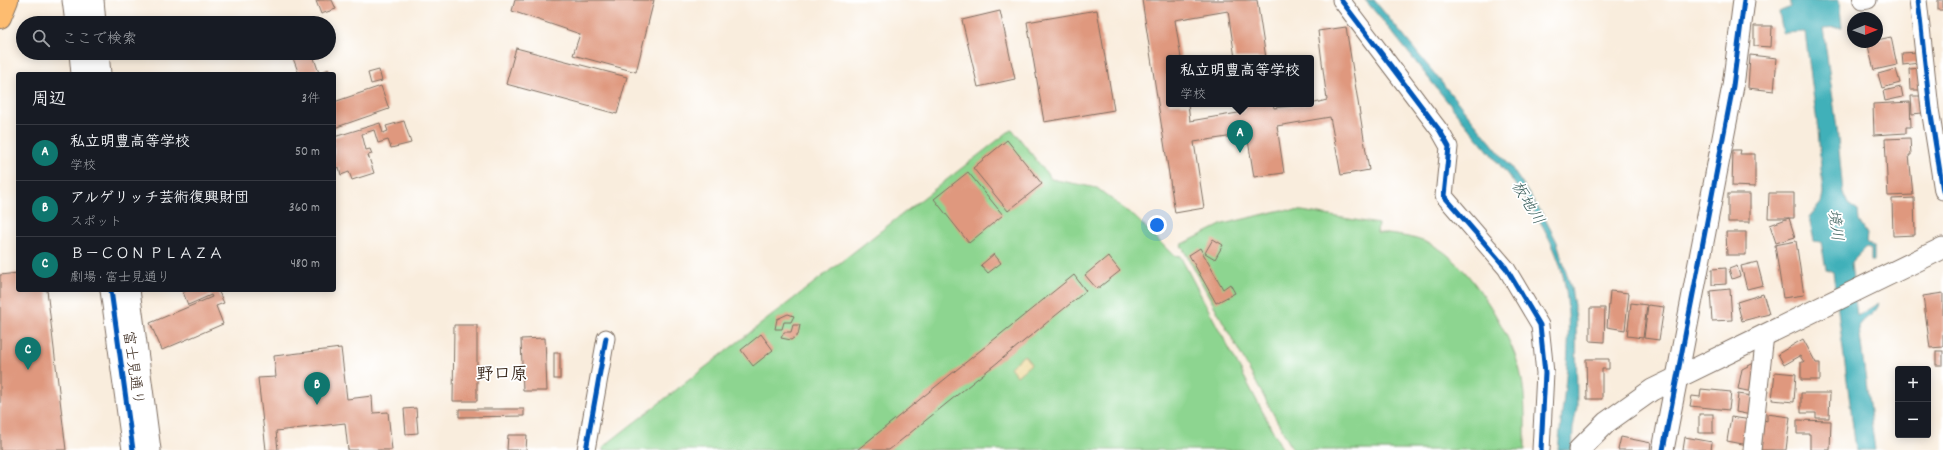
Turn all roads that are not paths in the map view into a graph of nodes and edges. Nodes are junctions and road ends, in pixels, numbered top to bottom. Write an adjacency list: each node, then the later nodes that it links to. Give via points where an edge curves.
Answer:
1 (8, 0): 7 (main road)
2 (73, 0): 8 (street)
3 (93, 0): 9 (street)
4 (1341, 0): 25 (street, via 1440,131 1449,147 1444,196 1506,268 1540,325 1545,373)
5 (1744, 0): 21 (street, via 1734,86)
6 (1918, 0): 14 (street)
7 (0, 16)
8 (75, 16)
9 (94, 16)
10 (81, 60): 12 (street)
11 (99, 60): 13 (street)
12 (82, 72)
13 (100, 72)
14 (1936, 108): 15 (street)
15 (1943, 191)
16 (1943, 248): 19 (street)
17 (111, 292): 22 (street, 富士見通り)
18 (129, 292): 23 (street)
19 (1765, 334): 21 (street); 28 (street)
20 (606, 338): 24 (street)
21 (1676, 377): 26 (street, via 1629,405 1599,429); 27 (street)
22 (133, 450)
23 (150, 450)
24 (586, 450)
25 (1541, 450)
26 (1579, 450)
27 (1663, 450)
28 (1752, 450)

